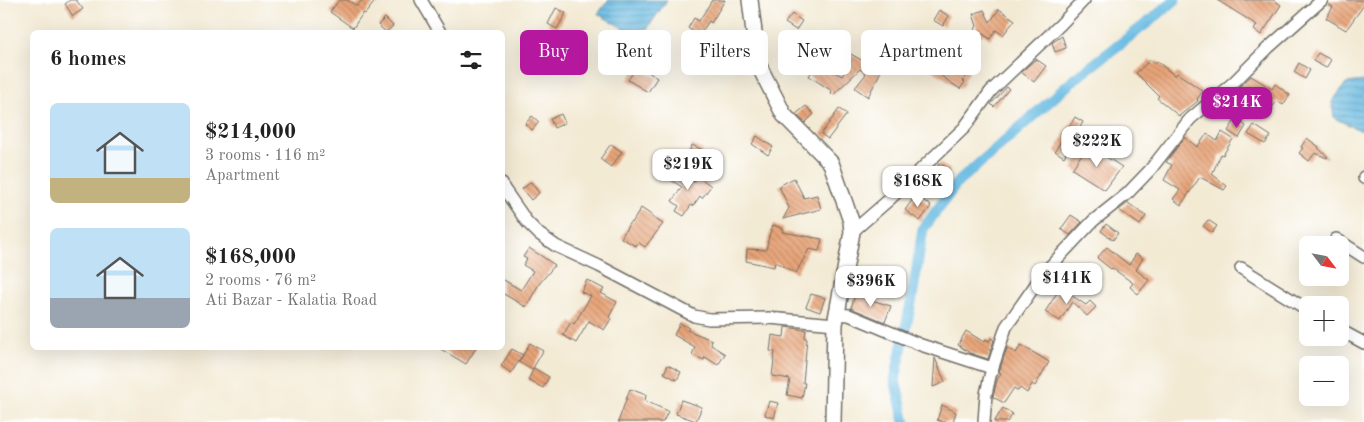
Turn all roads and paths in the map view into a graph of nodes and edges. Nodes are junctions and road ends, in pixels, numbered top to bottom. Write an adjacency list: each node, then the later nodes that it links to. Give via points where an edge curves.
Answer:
1 (422, 0): 5 (street)
2 (750, 0): 7 (main road, via 758,64 784,115 831,163)
3 (1084, 0): 7 (street, via 991,90 964,128)
4 (1322, 0): 15 (street, via 1190,119 1150,170 1127,194 1093,221 1049,267 1006,327)
5 (439, 30)
6 (505, 190): 12 (street, via 527,222 556,246 694,316 709,319)
7 (852, 232): 12 (main road)
8 (1349, 247): 9 (street)
9 (1364, 257)
10 (1240, 268): 11 (street)
11 (1299, 304)
12 (836, 319): 15 (street, via 849,315 921,345); 16 (main road)
13 (1349, 335): 14 (street)
14 (1364, 343)
15 (992, 368): 17 (street)
16 (833, 422)
17 (984, 422)

